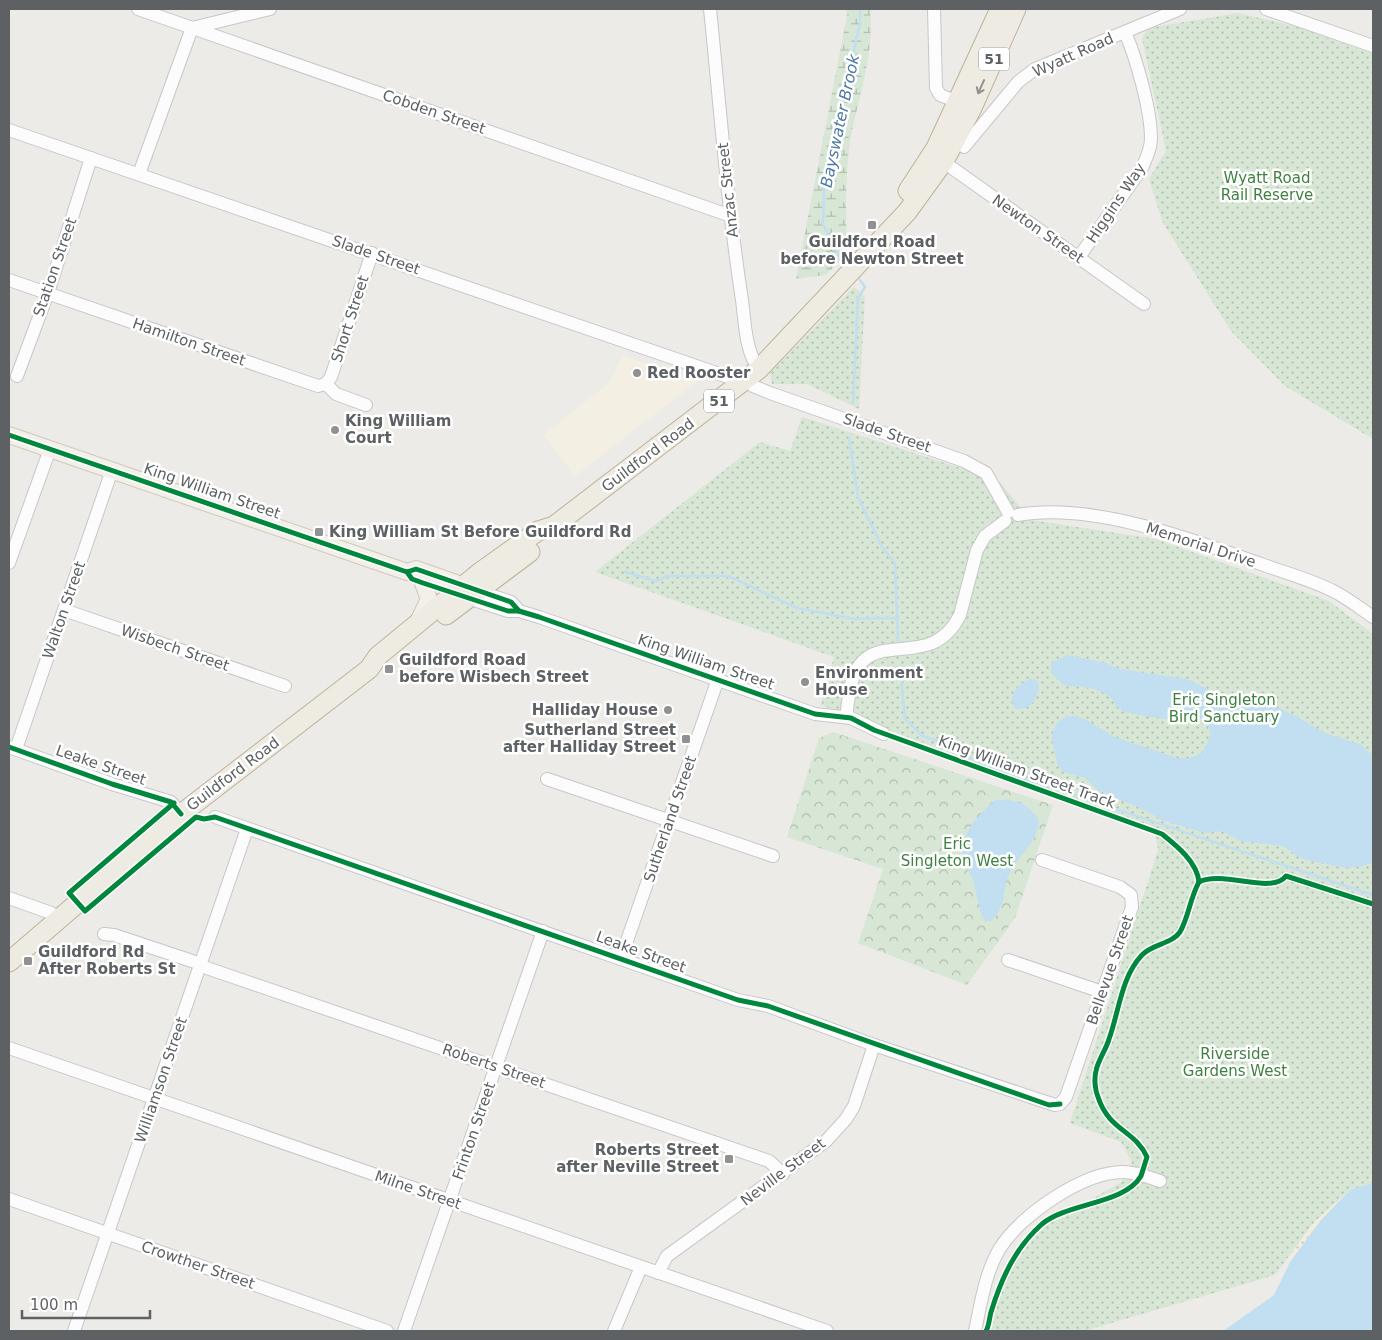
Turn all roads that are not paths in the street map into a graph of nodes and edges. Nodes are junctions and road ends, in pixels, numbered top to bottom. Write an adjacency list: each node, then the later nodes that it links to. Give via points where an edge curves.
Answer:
1 (138, 9): 9 (street, Cobden Street)
2 (270, 9): 9 (street)
3 (710, 9): 18 (street, Anzac Street)
4 (934, 9): 12 (street, via 936,88 940,95)
5 (1000, 9): 12 (highway, Guildford Road / 51)
6 (1016, 9): 12 (highway, Guildford Road / 51, one-way to 12)
7 (1180, 9): 10 (street, Wyatt Road)
8 (1266, 9): 11 (street)
9 (192, 28): 17 (street); 18 (street, Cobden Street)
10 (1125, 32): 14 (street, Wyatt Road, via 1035,69 1018,82); 20 (street, Higgins Way, via 1136,60 1146,107 1151,139 1148,154 1142,168)
11 (1373, 46)
12 (964, 104): 16 (highway, Guildford Road / 51)
13 (9, 130): 15 (street, Slade Street)
14 (964, 147)
15 (91, 158): 17 (street, Slade Street); 22 (street, Station Street)
16 (938, 158): 20 (street, Newton Street); 25 (highway, Guildford Road / 51, via 907,212)
17 (140, 174): 19 (street, Slade Street)
18 (731, 216): 25 (street, Anzac Street, via 754,362)
19 (372, 253): 25 (street, Slade Street, via 734,379); 26 (street, Short Street)
20 (1079, 257): 23 (street, Newton Street)
21 (9, 280): 22 (street, Hamilton Street)
22 (48, 293): 24 (street, Station Street); 26 (street, Hamilton Street, via 318,386)
23 (1144, 304)
24 (17, 376)
25 (749, 378): 31 (street, Slade Street, via 753,386 770,393 964,461 986,473); 35 (highway, Guildford Road / 51, via 554,526 538,531)
26 (326, 384): 27 (street, Hamilton Street, via 336,394)
27 (366, 405)
28 (9, 435): 29 (main road, King William Street)
29 (50, 449): 30 (main road, King William Street); 32 (street)
30 (112, 470): 33 (main road, King William Street); 36 (street, Walton Street)
31 (1010, 516): 37 (street, Memorial Drive, via 1036,512 1064,514 1146,526 1212,546 1335,592); 42 (street, via 986,536 976,550 960,615 952,629 928,646 881,650 862,661 853,676)
32 (9, 563)
33 (407, 572): 34 (main road, King William Street, via 412,579); 35 (main road, King William Street, via 416,569)
34 (423, 584): 35 (main road, King William Street); 38 (main road, via 429,599)
35 (465, 592): 38 (highway, Guildford Road / 51); 39 (highway, Guildford Road / 51, via 384,663); 40 (street, King William Street, via 511,602 519,611)
36 (64, 610): 41 (street, Wisbech Street); 44 (street, Walton Street)
37 (1373, 617)
38 (417, 623): 39 (highway, Guildford Road / 51, via 378,656)
39 (369, 669): 46 (highway, Guildford Road / 51)
40 (718, 679): 42 (street, King William Street, via 815,714); 48 (street, Sutherland Street)
41 (286, 686)
42 (847, 717): 43 (street, King William Street)
43 (884, 734)
44 (12, 748): 46 (street, Leake Street, via 171,802)
45 (547, 779): 48 (street)
46 (181, 814): 53 (highway, Guildford Road / 51)
47 (215, 817): 49 (street, Leake Street)
48 (670, 820): 50 (street); 56 (street, Sutherland Street)
49 (247, 829): 54 (street, Leake Street); 59 (street, Williamson Street)
50 (773, 856)
51 (1042, 860): 60 (street, Bellevue Street, via 1120,886 1131,895 1132,907)
52 (9, 898): 53 (street)
53 (58, 918): 58 (highway, Guildford Road / 51)
54 (543, 931): 56 (street, Leake Street); 63 (street, Frinton Street)
55 (104, 934): 59 (street, Roberts Street)
56 (621, 958): 61 (street, Leake Street)
57 (1008, 960): 60 (street)
58 (9, 962)
59 (201, 965): 63 (street, Roberts Street); 64 (street, Williamson Street)
60 (1102, 992): 65 (street, Bellevue Street, via 1066,1097)
61 (874, 1045): 65 (street, Leake Street, via 1049,1105); 66 (street, Neville Street, via 854,1106 846,1119 826,1141)
62 (9, 1048): 64 (street, Milne Street)
63 (497, 1067): 66 (street, Roberts Street, via 769,1161); 69 (street, Frinton Street)
64 (155, 1099): 69 (street, Milne Street); 70 (street, Williamson Street)
65 (1060, 1104)
66 (782, 1174): 72 (street, Neville Street, via 667,1256)
67 (1160, 1181): 78 (street, via 1124,1172 1107,1174 1091,1179 1034,1212 1015,1228 1000,1248 992,1265)
68 (9, 1199): 70 (street, Crowther Street)
69 (450, 1200): 71 (street, Milne Street); 75 (street, Frinton Street)
70 (108, 1233): 73 (street, Williamson Street); 74 (street, Crowther Street)
71 (641, 1267): 72 (street, Milne Street); 76 (street)
72 (658, 1272): 77 (street, Milne Street)
73 (74, 1331)
74 (387, 1331)
75 (404, 1331)
76 (614, 1331)
77 (827, 1331)
78 (975, 1331)

